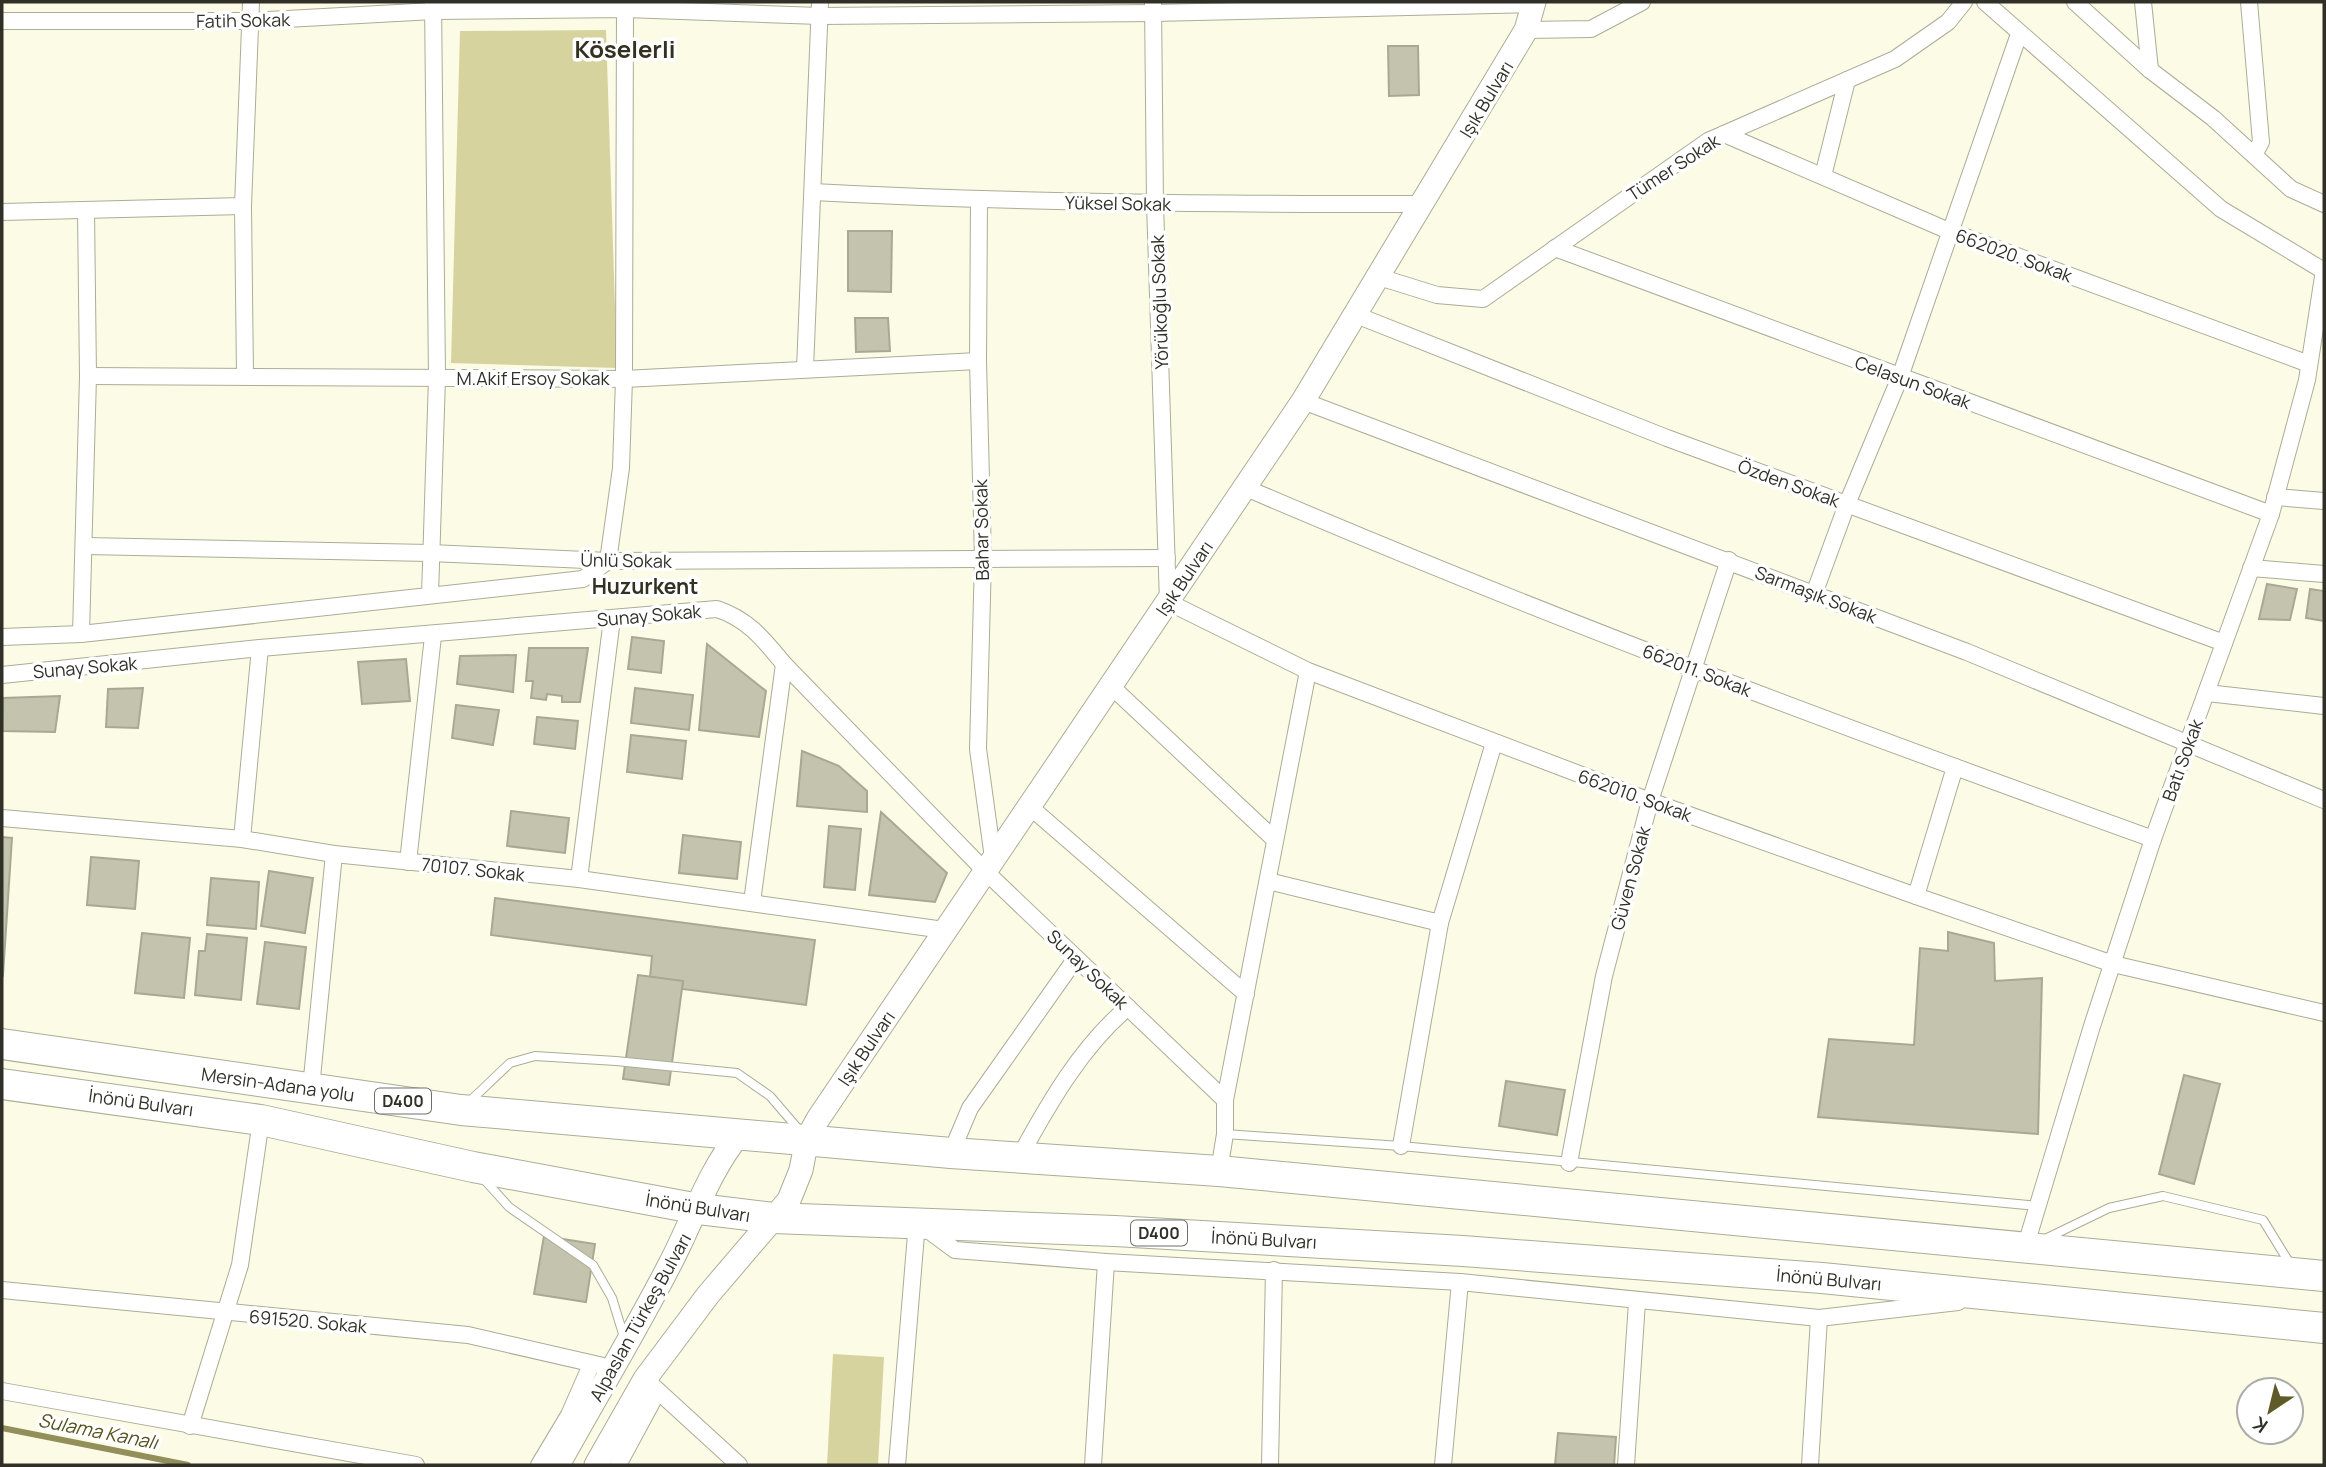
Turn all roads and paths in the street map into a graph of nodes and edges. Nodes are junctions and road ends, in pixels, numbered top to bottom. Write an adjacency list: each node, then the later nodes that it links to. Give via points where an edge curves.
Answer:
1 (251, 2): 14 (street)
2 (1643, 2): 15 (street, via 1591,29)
3 (1964, 2): 18 (street, Tümer Sokak, via 1948,22 1895,60)
4 (1985, 2): 16 (street)
5 (2075, 2): 17 (street)
6 (2143, 2): 17 (street)
7 (2249, 2): 20 (street, via 2260,142)
8 (1534, 3): 11 (street, Fatih Sokak); 15 (main road, Işık Bulvarı)
9 (625, 5): 10 (street, Fatih Sokak); 12 (street, Fatih Sokak); 42 (street)
10 (434, 7): 14 (street, Fatih Sokak); 41 (street)
11 (1153, 8): 12 (street, Fatih Sokak); 24 (street, Yörükoğlu Sokak)
12 (820, 9): 22 (street)
13 (2, 21): 14 (street, Fatih Sokak)
14 (251, 21): 27 (street)
15 (1526, 30): 25 (main road, Işık Bulvarı)
16 (2019, 34): 30 (street); 32 (street, via 2221,209)
17 (2150, 70): 20 (street)
18 (1847, 80): 19 (street, Tümer Sokak); 21 (street)
19 (1724, 134): 21 (street, 662020. Sokak); 31 (street, Tümer Sokak)
20 (2254, 155): 26 (street, via 2291,189)
21 (1823, 176): 30 (street, 662020. Sokak)
22 (813, 192): 23 (street, Yüksel Sokak); 37 (street)
23 (979, 201): 24 (street, Yüksel Sokak); 35 (street, Bahar Sokak)
24 (1155, 204): 25 (street, Yüksel Sokak); 51 (street, Yörükoğlu Sokak)
25 (1423, 204): 33 (main road, Işık Bulvarı)
26 (2324, 204)
27 (243, 206): 28 (street); 38 (street)
28 (86, 211): 29 (street); 39 (street)
29 (2, 212)
30 (1949, 231): 36 (street, 662020. Sokak); 40 (street)
31 (1555, 248): 33 (street, Tümer Sokak, via 1483,299 1437,295); 40 (street, Celasun Sokak)
32 (2324, 270): 36 (street, Batı Sokak)
33 (1379, 277): 34 (main road, Işık Bulvarı)
34 (1356, 314): 43 (main road, Işık Bulvarı); 47 (street, Özden Sokak)
35 (978, 361): 37 (street, M.Akif Ersoy Sokak); 52 (street, Bahar Sokak)
36 (2309, 364): 45 (street, Batı Sokak)
37 (805, 369): 42 (street, M.Akif Ersoy Sokak)
38 (245, 375): 39 (street, M.Akif Ersoy Sokak); 41 (street, M.Akif Ersoy Sokak)
39 (88, 376): 49 (street)
40 (1899, 377): 47 (street); 48 (street, Celasun Sokak)
41 (437, 378): 42 (street, M.Akif Ersoy Sokak); 50 (street)
42 (624, 379): 53 (street, via 621,468)
43 (1303, 401): 44 (main road, Işık Bulvarı); 54 (street, Sarmaşık Sokak)
44 (1246, 488): 59 (main road, Işık Bulvarı); 67 (street, 662011. Sokak)
45 (2275, 496): 46 (street); 48 (street, Batı Sokak)
46 (2324, 501)
47 (1847, 504): 57 (street); 64 (street, Özden Sokak)
48 (2271, 514): 55 (street, Batı Sokak)
49 (86, 546): 50 (street, Ünlü Sokak); 61 (street)
50 (429, 553): 53 (street, Ünlü Sokak); 58 (street)
51 (1167, 558): 52 (street, Ünlü Sokak); 59 (street, Yörükoğlu Sokak)
52 (983, 559): 53 (street, Ünlü Sokak); 85 (street, Bahar Sokak, via 978,749)
53 (608, 561): 58 (street, Sunay Sokak, via 583,579)
54 (1729, 561): 57 (street, Sarmaşık Sokak); 67 (street, Güven Sokak)
55 (2251, 568): 56 (street); 64 (street, Batı Sokak)
56 (2324, 574)
57 (1814, 594): 74 (street, Sarmaşık Sokak)
58 (430, 595): 61 (street, Sunay Sokak)
59 (1168, 602): 68 (street, 662010. Sokak); 70 (main road, Işık Bulvarı)
60 (612, 619): 62 (street, Sunay Sokak); 66 (street, Sunay Sokak, via 717,609 736,615 755,630); 86 (street)
61 (81, 634): 63 (street, Sunay Sokak)
62 (433, 636): 65 (street, Sunay Sokak); 84 (street)
63 (2, 637)
64 (2224, 643): 71 (street, Batı Sokak)
65 (260, 648): 69 (street, Sunay Sokak); 80 (street)
66 (784, 664): 85 (street, Sunay Sokak); 89 (street)
67 (1693, 669): 75 (street, 662011. Sokak); 77 (street, Güven Sokak)
68 (1308, 671): 73 (street, 662010. Sokak); 82 (street)
69 (2, 675)
70 (1111, 686): 78 (main road, Işık Bulvarı); 82 (street)
71 (2207, 693): 72 (street); 74 (street, Batı Sokak)
72 (2324, 706)
73 (1494, 743): 77 (street, 662010. Sokak); 90 (street)
74 (2189, 744): 76 (street, Sarmaşık Sokak); 81 (street, Batı Sokak)
75 (1955, 767): 81 (street, 662011. Sokak); 88 (street)
76 (2324, 800)
77 (1650, 801): 88 (street, 662010. Sokak); 109 (street, Güven Sokak, via 1604,976)
78 (1029, 806): 85 (main road, Işık Bulvarı); 94 (street)
79 (2, 818): 80 (street, 70107. Sokak)
80 (242, 839): 83 (street, 70107. Sokak)
81 (2153, 839): 93 (street, Batı Sokak)
82 (1275, 840): 87 (street)
83 (334, 854): 84 (street, 70107. Sokak); 99 (street)
84 (408, 862): 86 (street, 70107. Sokak)
85 (989, 864): 91 (main road, Işık Bulvarı); 92 (street, Sunay Sokak)
86 (579, 879): 89 (street, 70107. Sokak)
87 (1268, 881): 90 (street); 94 (street)
88 (1916, 896): 93 (street, 662010. Sokak)
89 (752, 902): 91 (street, 70107. Sokak)
90 (1440, 923): 106 (street)
91 (944, 930): 105 (main road, Işık Bulvarı)
92 (1076, 958): 95 (street, Sunay Sokak); 107 (street, via 970,1108)
93 (2113, 964): 96 (street, 662010. Sokak); 112 (street, Batı Sokak)
94 (1246, 994): 100 (street)
95 (1128, 1007): 100 (street, Sunay Sokak); 108 (street, via 1108,1024 1049,1102)
96 (2324, 1013)
97 (2, 1044): 99 (highway, Mersin-Adana yolu / D400)
98 (2, 1084): 102 (highway, İnönü Bulvarı / D400)
99 (311, 1088): 101 (highway, Mersin-Adana yolu / D400)
100 (1224, 1100): 104 (street)
101 (461, 1110): 103 (highway, Mersin-Adana yolu / D400); 105 (lane, via 510,1063 535,1056 616,1061 737,1073 770,1096)
102 (261, 1120): 110 (highway, İnönü Bulvarı / D400); 125 (street, via 240,1265)
103 (740, 1133): 105 (highway, Mersin-Adana yolu / D400); 113 (main road, Alpaslan Türkeş Bulvarı, via 719,1158)
104 (1225, 1134): 106 (lane); 111 (street)
105 (807, 1139): 107 (highway, D400); 114 (main road, Alpaslan Türkeş Bulvarı, via 789,1200)
106 (1401, 1146): 109 (lane)
107 (951, 1153): 108 (highway, D400)
108 (1020, 1156): 111 (highway, D400)
109 (1569, 1163): 112 (lane)
110 (473, 1167): 113 (highway, İnönü Bulvarı / D400); 128 (lane, via 509,1207 593,1265 611,1298)
111 (1219, 1171): 116 (highway, D400)
112 (2038, 1206): 116 (street, Batı Sokak)
113 (699, 1209): 114 (highway, İnönü Bulvarı / D400); 128 (main road, Alpaslan Türkeş Bulvarı)
114 (773, 1218): 115 (highway, İnönü Bulvarı / D400); 130 (main road, Alpaslan Türkeş Bulvarı, via 708,1295)
115 (916, 1222): 117 (street, via 955,1250); 123 (highway, İnönü Bulvarı / D400, via 1463,1251); 139 (street)
116 (2025, 1248): 119 (highway, D400); 119 (lane, via 2109,1208 2163,1196 2263,1220)
117 (1106, 1262): 118 (street); 140 (street)
118 (1273, 1270): 121 (street); 141 (street)
119 (2295, 1272): 120 (highway, D400)
120 (2324, 1276)
121 (1460, 1282): 124 (street); 142 (street)
122 (2, 1290): 125 (street, 691520. Sokak)
123 (2009, 1297): 126 (street); 127 (highway, İnönü Bulvarı / D400)
124 (1637, 1301): 126 (street); 143 (street)
125 (225, 1313): 129 (street, 691520. Sokak, via 468,1335); 132 (street)
126 (1819, 1318): 144 (street)
127 (2324, 1328)
128 (626, 1343): 129 (main road, Alpaslan Türkeş Bulvarı)
129 (602, 1366): 134 (street); 135 (main road, Alpaslan Türkeş Bulvarı)
130 (652, 1385): 136 (main road, Alpaslan Türkeş Bulvarı); 137 (street); 138 (street)
131 (2, 1391): 132 (street)
132 (190, 1426): 133 (street)
133 (416, 1465)
134 (539, 1465)
135 (558, 1465)
136 (596, 1465)
137 (618, 1465)
138 (740, 1465)
139 (897, 1465)
140 (1093, 1465)
141 (1270, 1465)
142 (1443, 1465)
143 (1626, 1465)
144 (1810, 1465)

